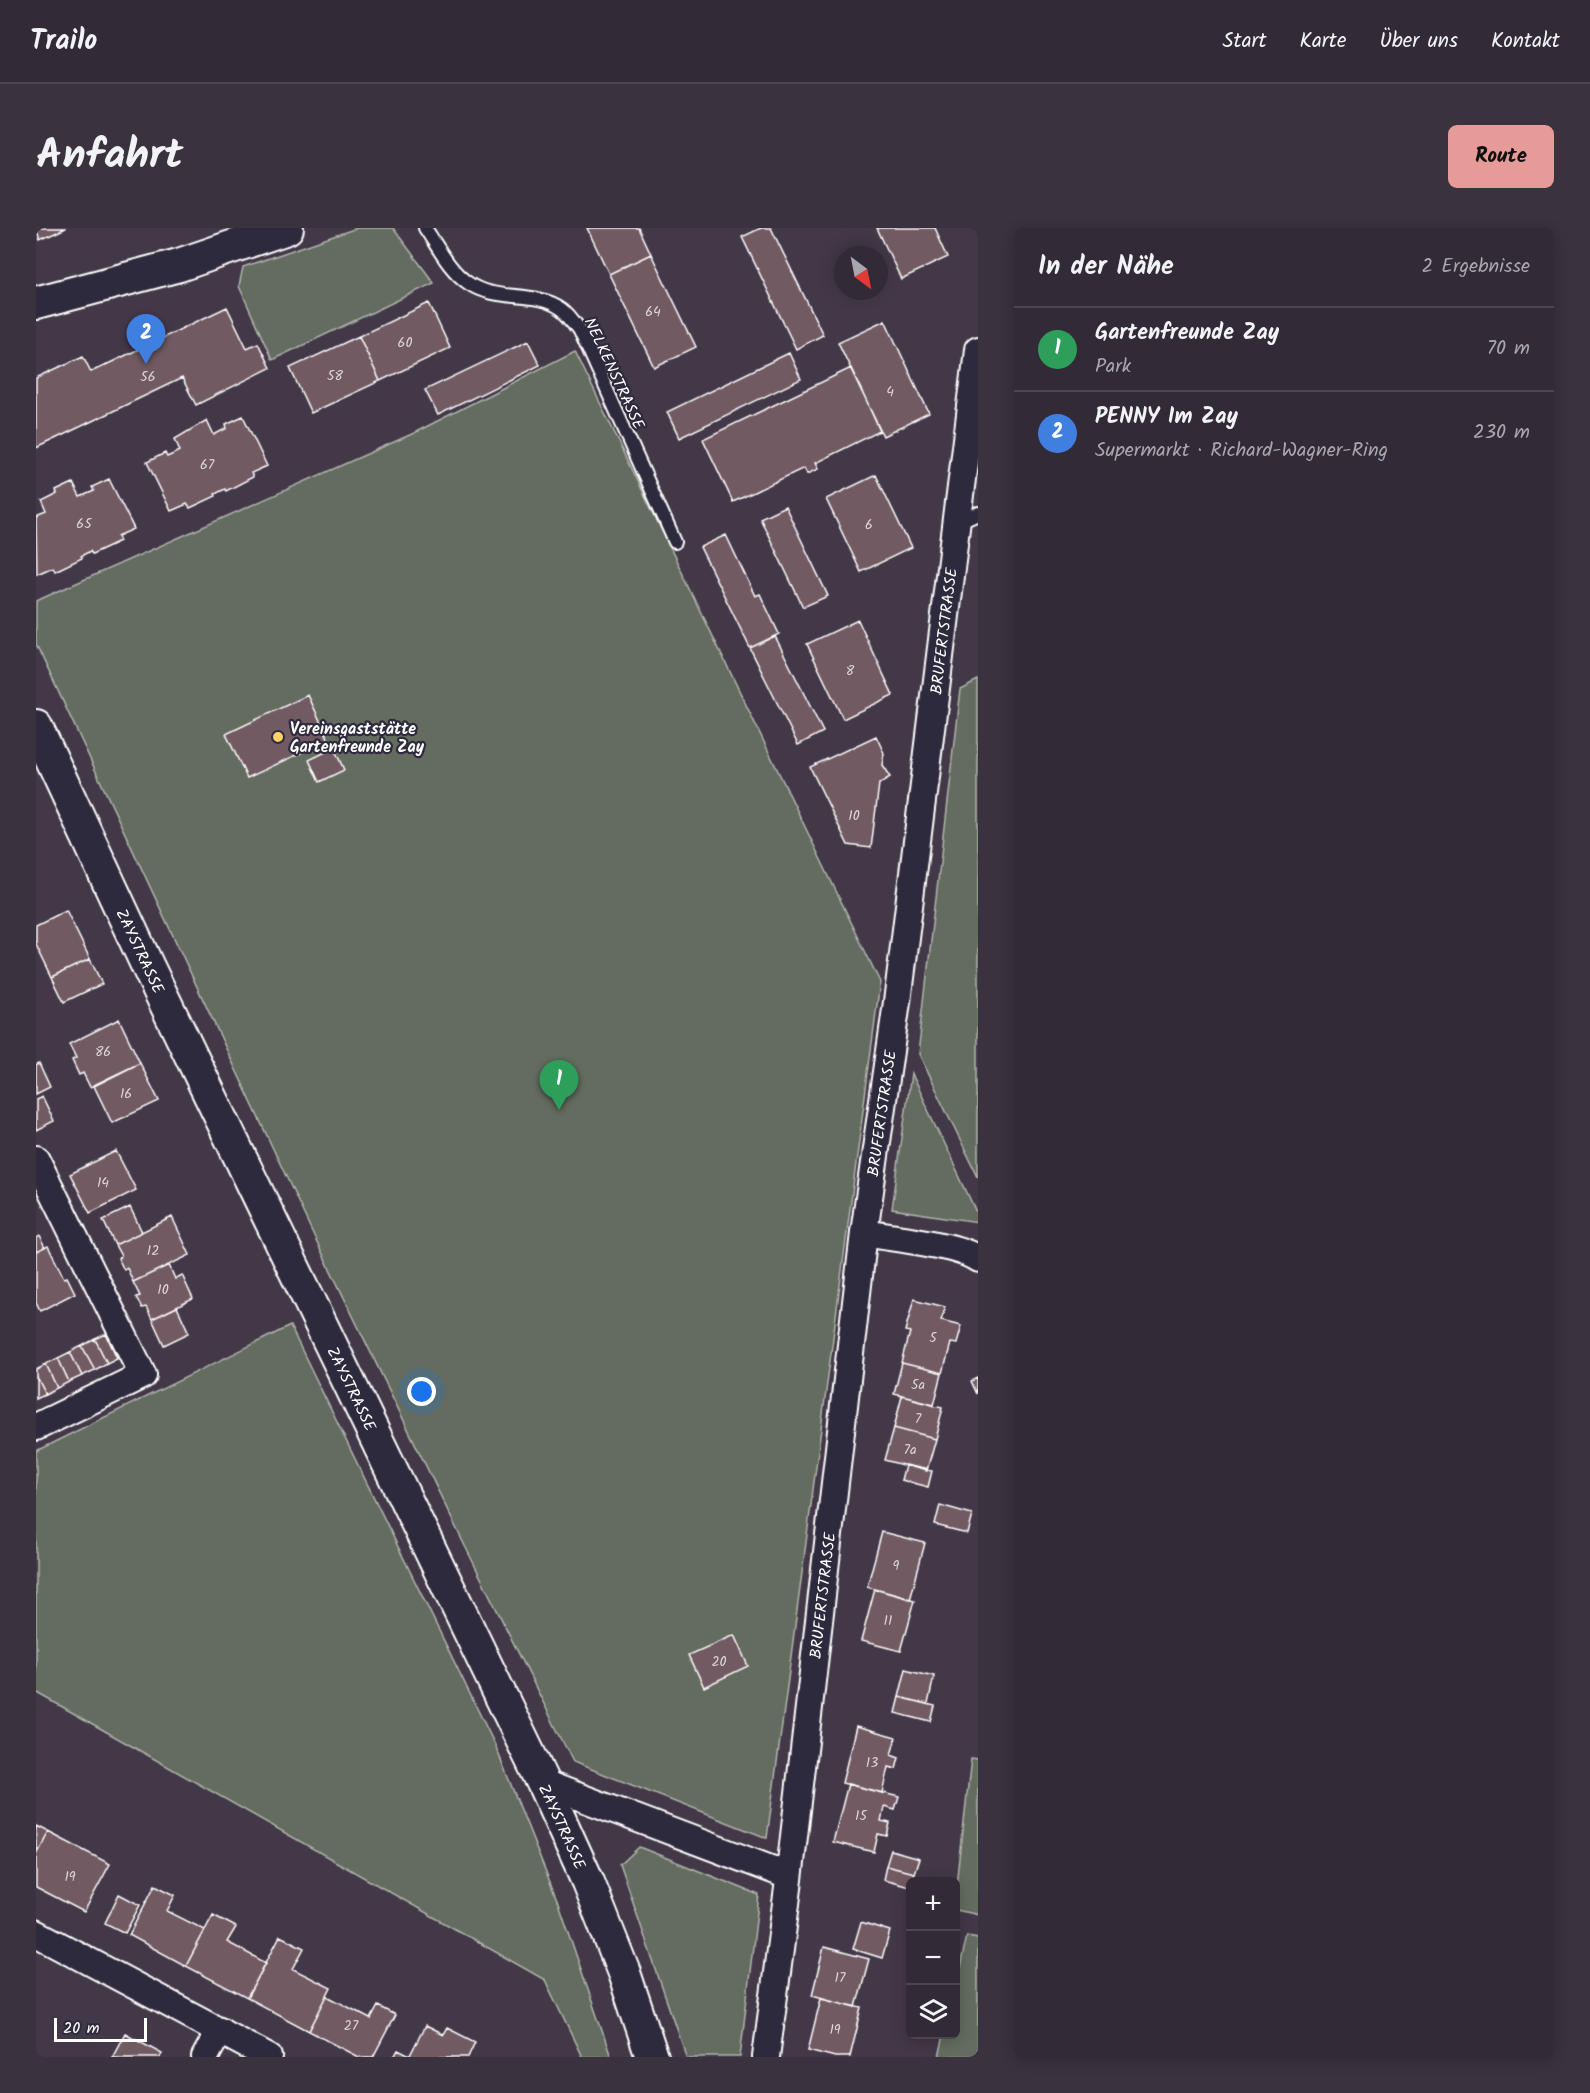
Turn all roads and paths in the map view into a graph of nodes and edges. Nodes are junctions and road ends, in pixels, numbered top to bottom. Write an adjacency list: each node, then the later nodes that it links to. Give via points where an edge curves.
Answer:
1 (287, 228): 3 (street, via 179,265)
2 (426, 228): 6 (lane, NELKENSTRASSE, via 451,267 468,284 484,292 545,299 564,310 580,330)
3 (36, 303)
4 (978, 350): 5 (street, BRUFERTSTRASSE)
5 (967, 518): 9 (street, BRUFERTSTRASSE)
6 (675, 542)
7 (36, 726): 12 (street, ZAYSTRASSE, via 158,988)
8 (36, 1159): 11 (street, via 143,1375)
9 (864, 1233): 10 (street, via 951,1248); 13 (street, BRUFERTSTRASSE)
10 (978, 1259)
11 (36, 1427)
12 (543, 1783): 13 (street); 18 (street, ZAYSTRASSE, via 616,1952)
13 (789, 1876): 19 (street, BRUFERTSTRASSE)
14 (36, 1933): 15 (street)
15 (220, 2030): 16 (street); 17 (street)
16 (205, 2057)
17 (269, 2057)
18 (652, 2057)
19 (766, 2057)

